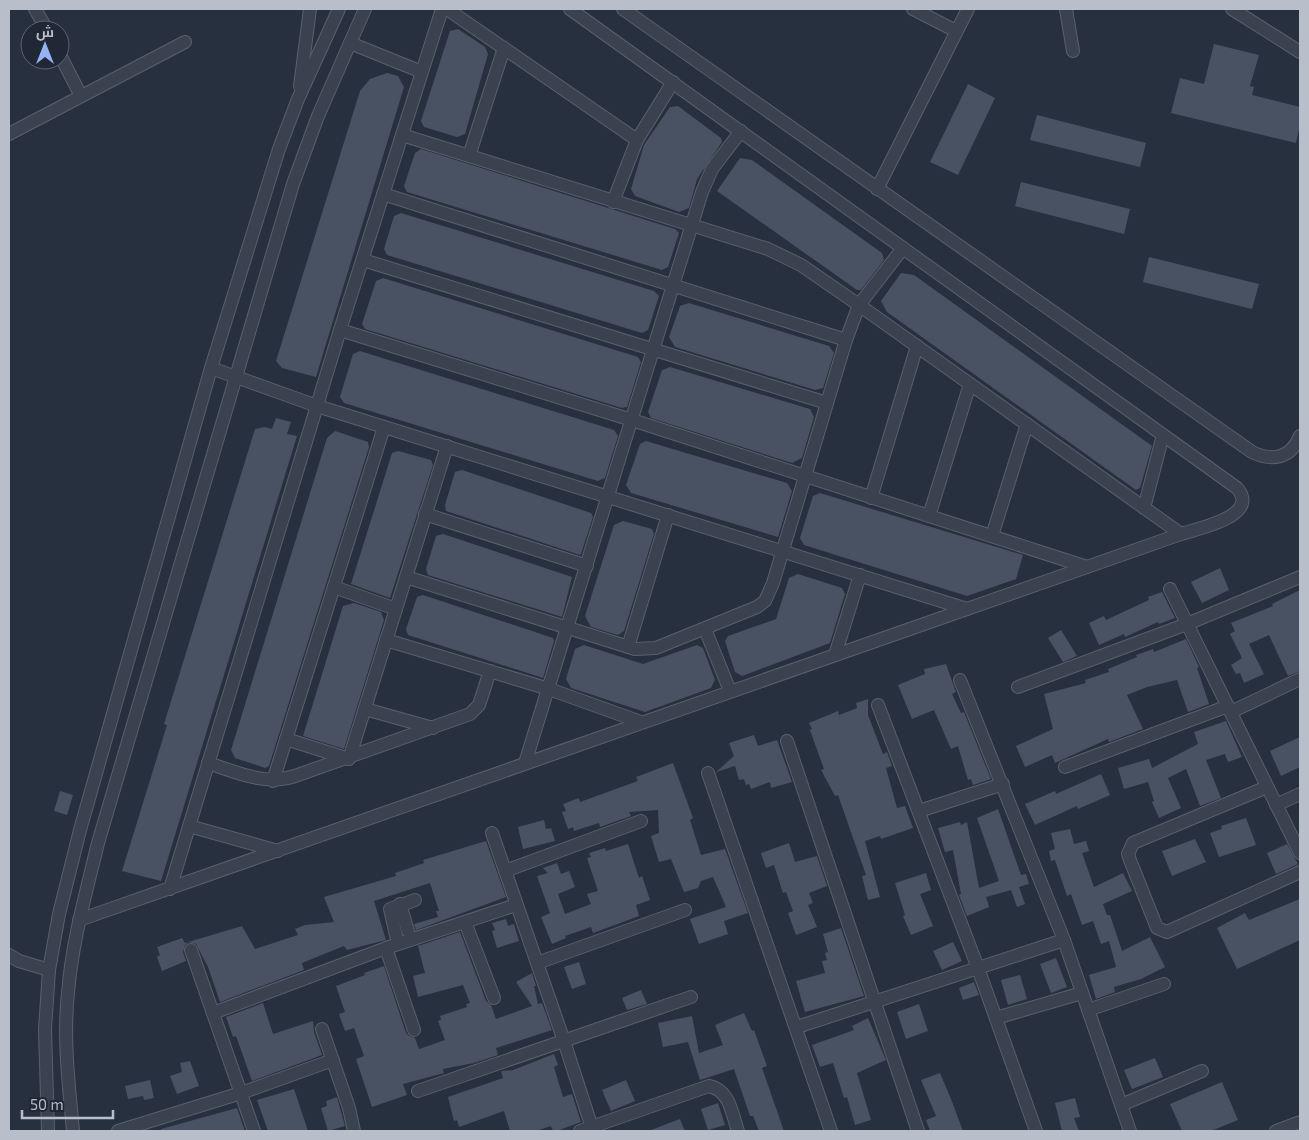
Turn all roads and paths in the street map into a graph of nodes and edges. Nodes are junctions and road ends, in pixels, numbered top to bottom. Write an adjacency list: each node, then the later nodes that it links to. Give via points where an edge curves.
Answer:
1 (310, 9): 22 (street)
2 (339, 9): 22 (street)
3 (366, 9): 14 (street)
4 (442, 9): 19 (street)
5 (447, 9): 15 (street)
6 (570, 9): 20 (street)
7 (623, 9): 28 (street)
8 (915, 9): 12 (street)
9 (968, 9): 12 (street)
10 (1066, 9): 16 (street)
11 (1232, 9): 17 (street)
12 (956, 32): 28 (street)
13 (185, 42): 21 (street)
14 (350, 43): 19 (street); 41 (street, via 293,184)
15 (504, 48): 26 (street); 27 (street)
16 (1072, 51)
17 (1300, 52)
18 (68, 70): 21 (street)
19 (422, 72): 25 (street)
20 (673, 82): 23 (street); 26 (street)
21 (82, 96): 24 (street)
22 (298, 100): 40 (street, via 279,149)
23 (740, 131): 31 (street, via 706,180); 32 (street)
24 (9, 134)
25 (402, 135): 27 (street); 29 (street)
26 (637, 140): 30 (street)
27 (469, 156): 30 (street)
28 (877, 189): 49 (street, via 1252,452 1264,458 1276,458 1296,446)
29 (383, 194): 33 (street); 34 (street)
30 (613, 202): 31 (street)
31 (691, 227): 34 (street); 35 (street, via 780,254)
32 (903, 248): 35 (street); 48 (street)
33 (363, 260): 36 (street); 39 (street)
34 (673, 287): 37 (street); 39 (street)
35 (859, 305): 37 (street); 38 (street)
36 (340, 330): 44 (street); 45 (street)
37 (846, 340): 43 (street)
38 (916, 346): 42 (street); 53 (street)
39 (654, 348): 43 (street); 45 (street)
40 (211, 368): 41 (street); 121 (street, via 80,830)
41 (236, 377): 44 (street); 112 (street, via 98,843)
42 (970, 384): 46 (street); 57 (street)
43 (827, 403): 51 (street)
44 (317, 406): 47 (street); 90 (street)
45 (632, 420): 51 (street); 52 (street)
46 (1027, 424): 54 (street); 59 (street)
47 (384, 427): 50 (street); 66 (street)
48 (1163, 435): 54 (street); 58 (street, via 1237,488 1242,499 1234,515)
49 (1300, 436)
50 (447, 446): 52 (street); 55 (street)
51 (805, 476): 53 (street); 60 (street)
52 (609, 497): 56 (street); 61 (street)
53 (871, 498): 57 (street)
54 (1144, 508): 58 (street)
55 (426, 514): 61 (street); 64 (street)
56 (668, 515): 60 (street); 74 (street)
57 (929, 516): 59 (street)
58 (1181, 534): 62 (street)
59 (992, 536): 62 (street)
60 (782, 551): 63 (street); 71 (street, via 765,601 758,607)
61 (588, 566): 72 (street)
62 (1087, 567): 69 (street)
63 (860, 575): 69 (street); 75 (street)
64 (406, 577): 68 (street); 72 (street)
65 (1300, 577): 70 (street)
66 (334, 587): 68 (street); 87 (street)
67 (1170, 590): 70 (street)
68 (396, 609): 73 (street)
69 (968, 609): 75 (street)
70 (1187, 624): 79 (street); 84 (street)
71 (705, 628): 74 (street, via 656,648); 81 (street)
72 (568, 629): 74 (street); 80 (street)
73 (386, 640): 76 (street); 83 (street)
74 (628, 647)
75 (835, 655): 81 (street)
76 (490, 671): 80 (street); 86 (street, via 475,710)
77 (1300, 679): 84 (street)
78 (960, 680): 95 (street)
79 (1018, 687)
80 (549, 689): 85 (street); 91 (street)
81 (730, 692): 85 (street)
82 (878, 705): 99 (street)
83 (365, 709): 86 (street); 89 (street)
84 (1230, 709): 92 (street); 96 (street)
85 (642, 722): 91 (street)
86 (433, 728): 89 (street)
87 (286, 739): 89 (street); 94 (street)
88 (787, 741): 126 (street)
89 (349, 759): 94 (street)
90 (208, 763): 94 (street); 101 (street)
91 (525, 763): 103 (street)
92 (1065, 767)
93 (708, 773): 130 (street)
94 (273, 781)
95 (1003, 784): 99 (street); 115 (street)
96 (1267, 787): 98 (street); 106 (street, via 1133,843 1128,854 1130,860 1158,928 1167,932)
97 (1300, 794): 98 (street)
98 (1276, 805): 104 (street)
99 (919, 812): 120 (street)
100 (642, 821): 105 (street)
101 (189, 826): 103 (street); 107 (street)
102 (492, 833): 105 (street)
103 (278, 851): 107 (street)
104 (1300, 853)
105 (505, 871): 110 (street)
106 (1300, 872)
107 (170, 889): 112 (street)
108 (415, 900): 109 (street)
109 (400, 904): 114 (street); 116 (street, via 389,912)
110 (516, 905): 113 (street); 119 (street)
111 (685, 910): 119 (street)
112 (80, 920): 142 (street, via 70,969 66,1020)
113 (466, 922): 116 (street); 125 (street)
114 (408, 931)
115 (1064, 940): 120 (street); 123 (street)
116 (392, 946): 128 (street); 132 (street)
117 (190, 950): 128 (street)
118 (9, 955): 121 (street)
119 (537, 963): 133 (street)
120 (978, 968): 126 (street); 129 (street)
121 (49, 970): 141 (street, via 46,1030)
122 (1164, 984): 127 (street)
123 (1082, 993): 127 (street); 129 (street)
124 (691, 997): 133 (street)
125 (494, 998)
126 (874, 1002): 130 (street); 148 (street)
127 (1088, 1010): 138 (street)
128 (213, 1014): 137 (street)
129 (996, 1018): 149 (street)
130 (797, 1027): 147 (street)
131 (322, 1029): 134 (street)
132 (414, 1030)
133 (564, 1041): 136 (street); 140 (street)
134 (332, 1060): 137 (street); 145 (street)
135 (1202, 1071): 138 (street)
136 (418, 1091)
137 (241, 1093): 143 (street); 144 (street)
138 (1121, 1105): 150 (street)
139 (1300, 1122): 151 (street)
140 (588, 1130): 146 (street, via 709,1086 724,1093)
141 (48, 1131)
142 (73, 1131)
143 (118, 1131)
144 (254, 1131)
145 (354, 1131)
146 (738, 1131)
147 (831, 1131)
148 (918, 1131)
149 (1036, 1131)
150 (1130, 1131)
151 (1276, 1131)

